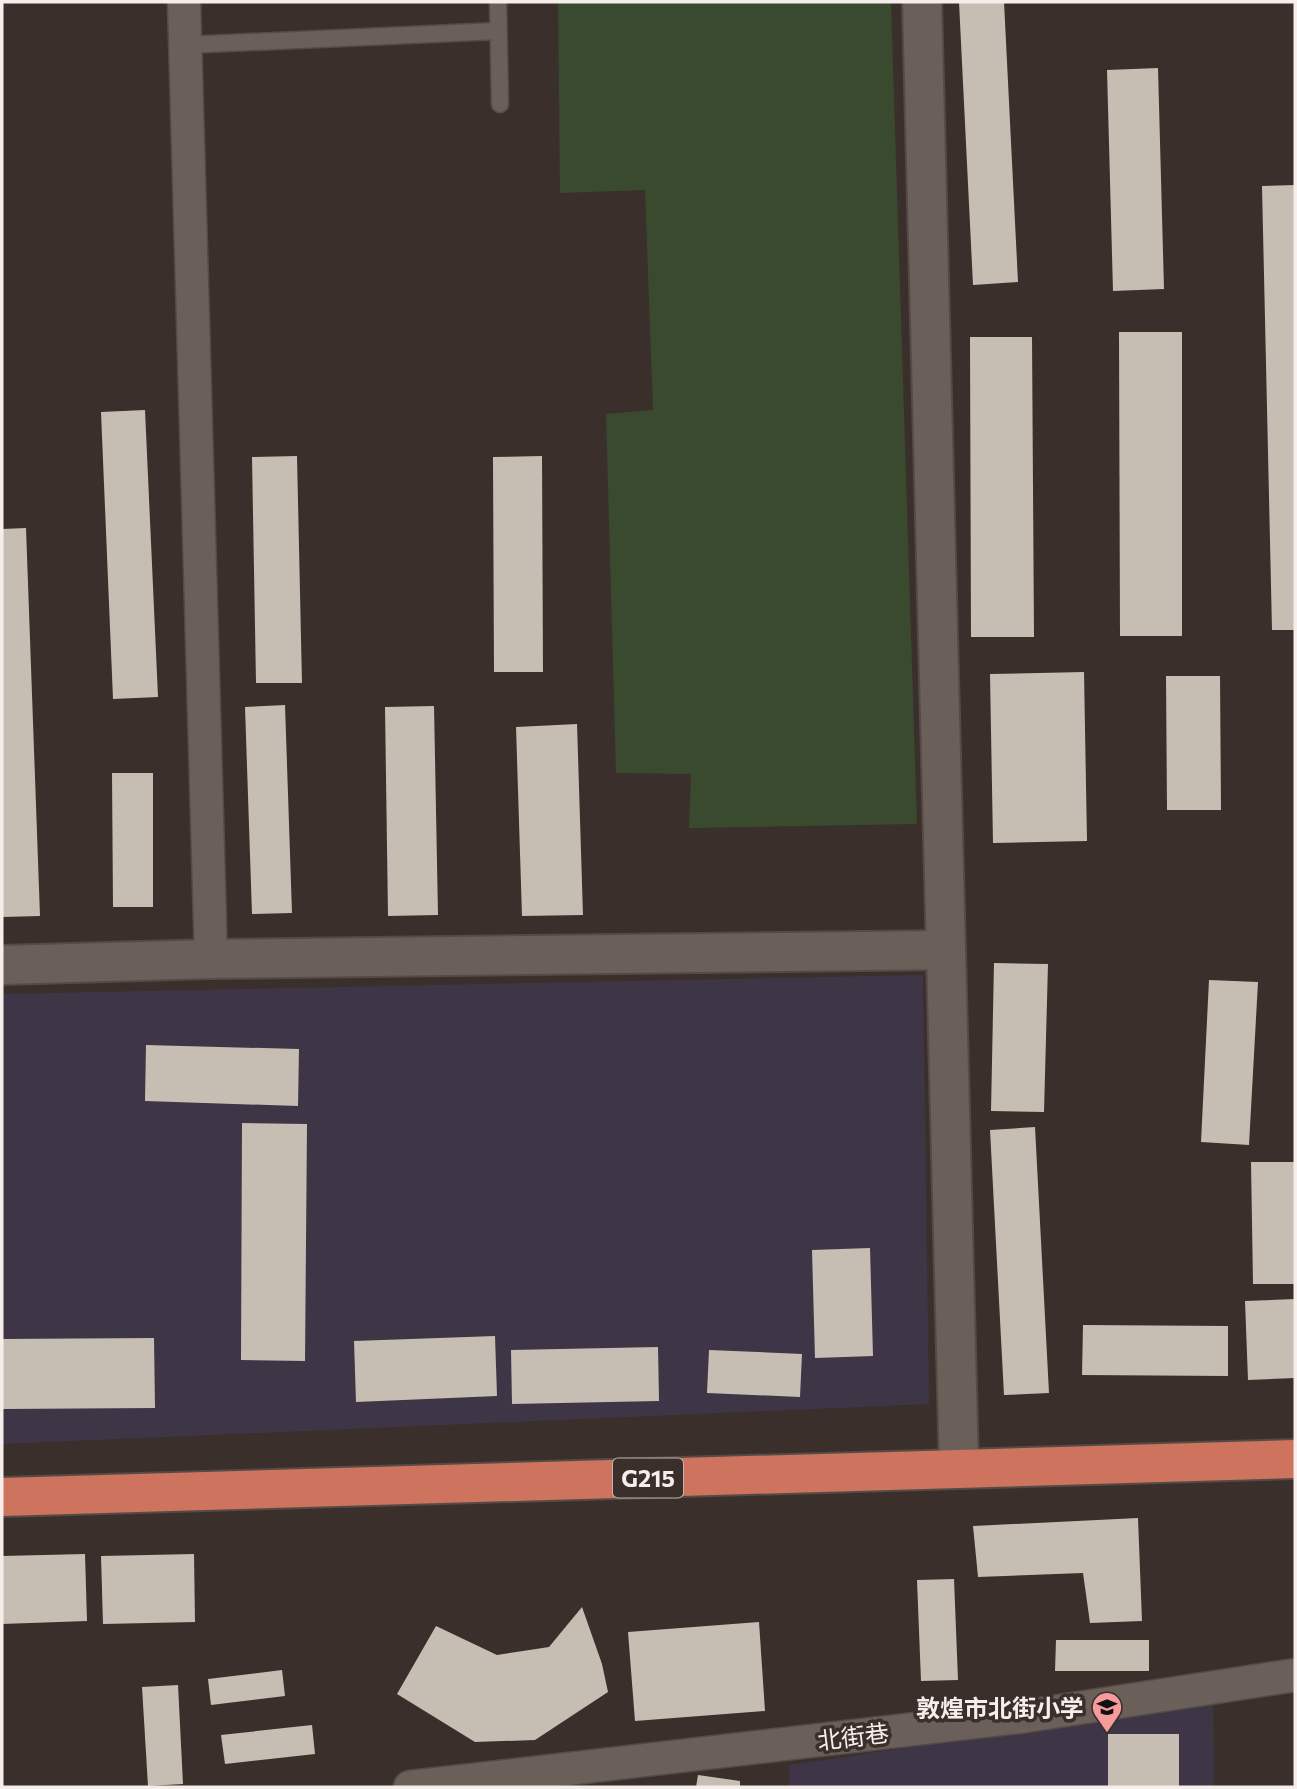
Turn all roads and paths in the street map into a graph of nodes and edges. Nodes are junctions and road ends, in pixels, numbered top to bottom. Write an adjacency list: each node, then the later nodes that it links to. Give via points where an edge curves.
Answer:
1 (184, 2): 5 (street)
2 (498, 2): 4 (lane)
3 (922, 2): 7 (street)
4 (498, 32): 5 (lane); 6 (lane)
5 (185, 45): 8 (street)
6 (500, 104)
7 (945, 950): 8 (street); 11 (street)
8 (211, 959): 9 (street)
9 (2, 964)
10 (1295, 1459): 11 (highway, G215)
11 (959, 1469): 12 (highway, G215)
12 (2, 1497)
13 (1295, 1675): 14 (street, 北街巷, via 1020,1717)
14 (410, 1787)

